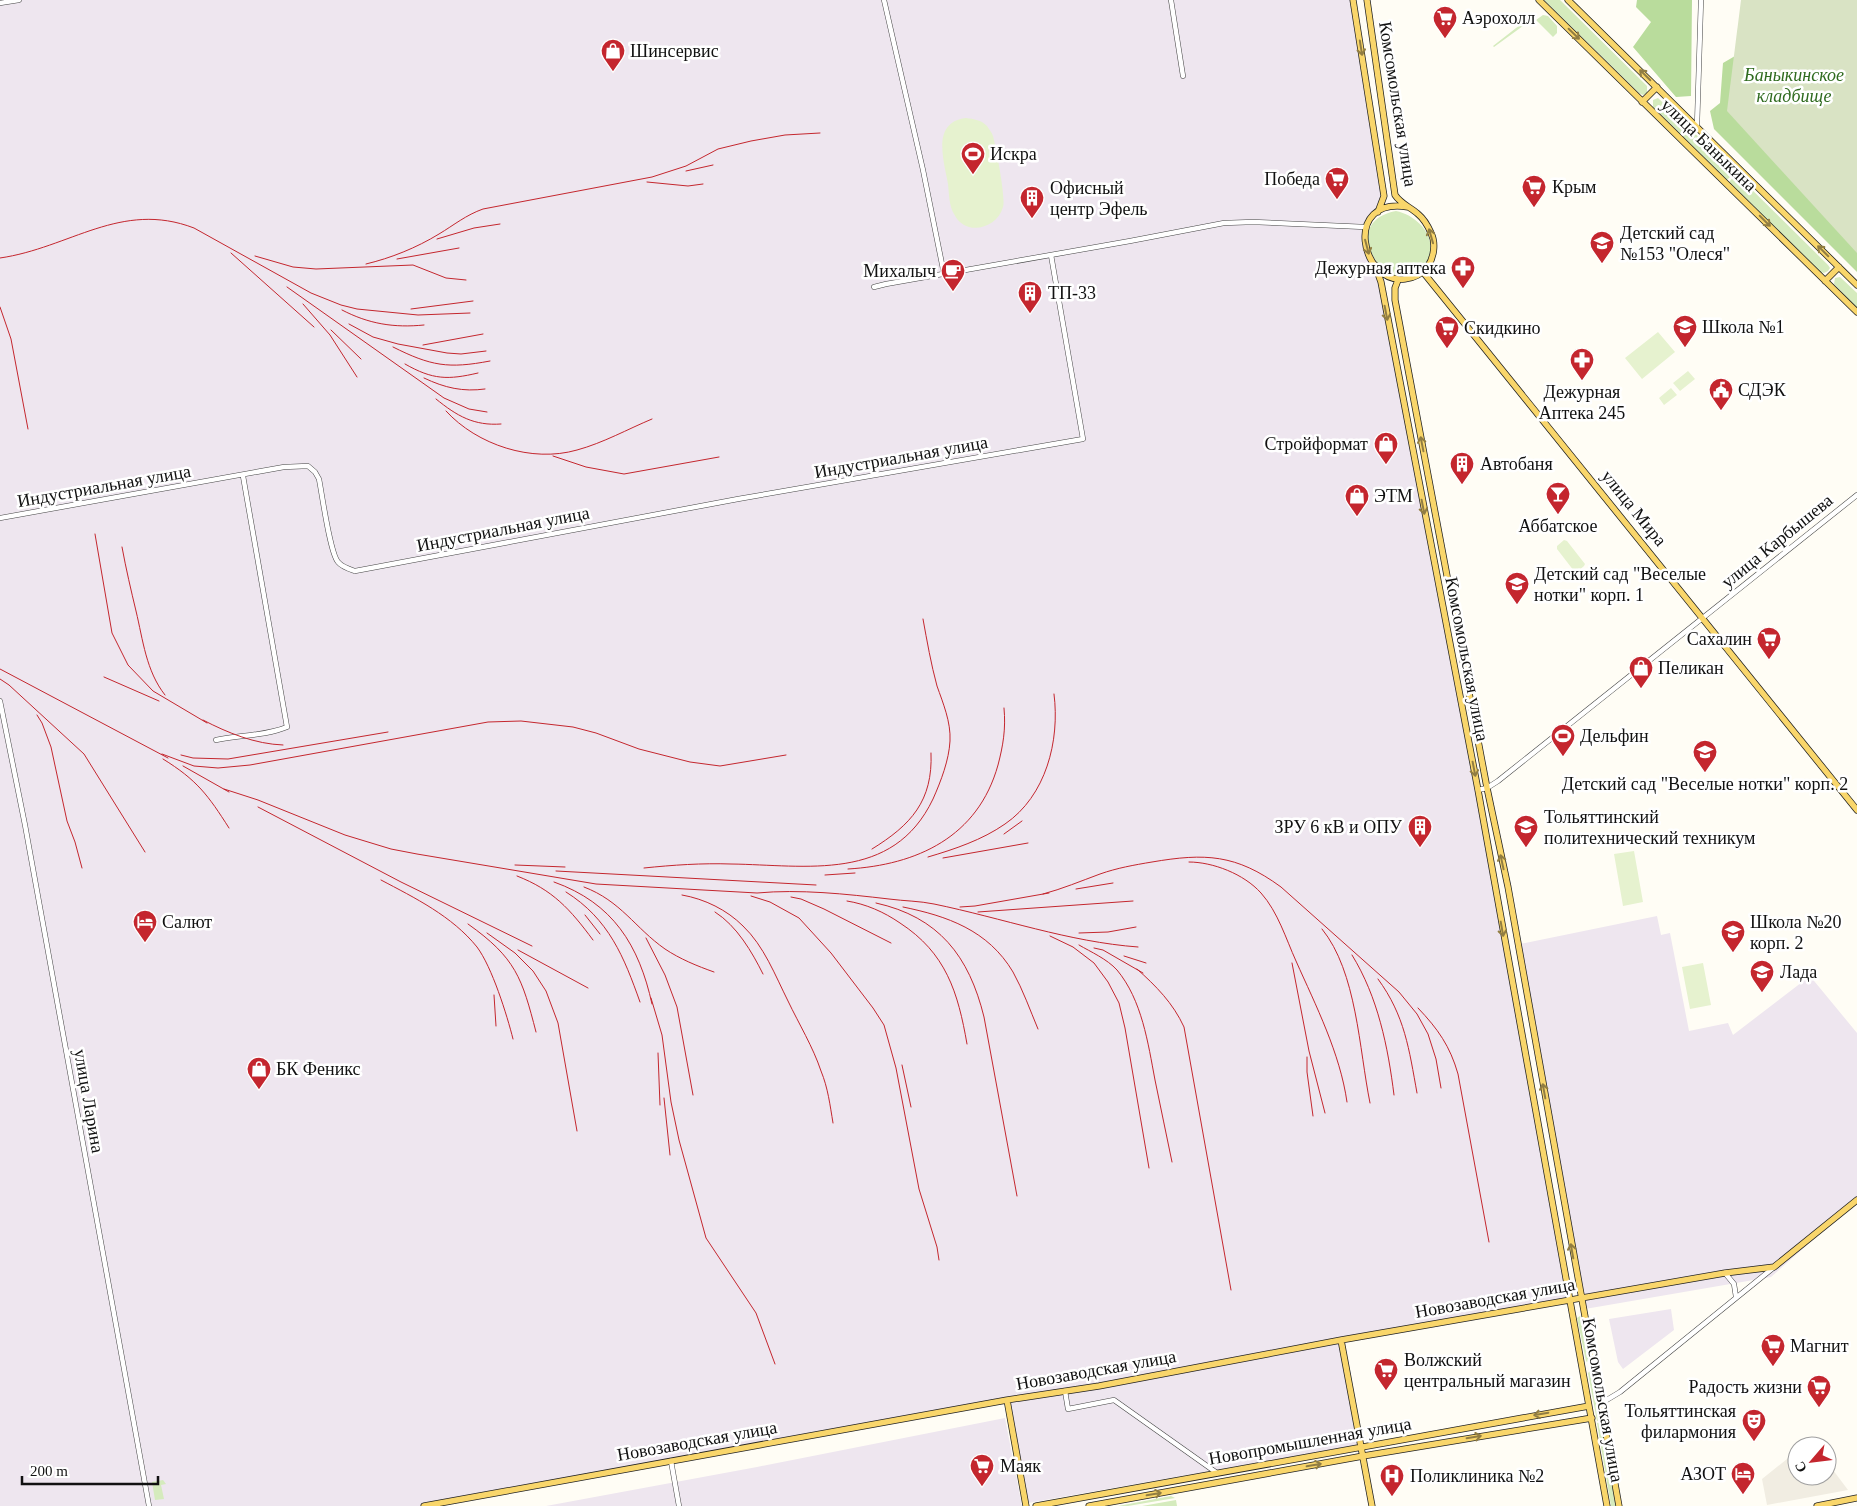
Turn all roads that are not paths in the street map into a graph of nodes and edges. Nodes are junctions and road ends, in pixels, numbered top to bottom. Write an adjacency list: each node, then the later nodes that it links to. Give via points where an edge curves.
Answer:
1 (19, 0): 9 (street)
2 (884, 0): 21 (street)
3 (1171, 0): 10 (street)
4 (1353, 0): 15 (main road, Комсомольская улица, one-way to 15, via 1384,196)
5 (1367, 0): 14 (main road, Комсомольская улица, via 1395,195)
6 (1539, 0): 12 (main road, улица Баныкина, one-way to 12)
7 (1568, 0): 11 (main road, улица Баныкина, one-way to 7)
8 (1701, 0): 13 (street)
9 (0, 3)
10 (1183, 76)
11 (1657, 88): 12 (main road); 13 (main road, улица Баныкина)
12 (1642, 102): 23 (main road, улица Баныкина, one-way to 23)
13 (1697, 126): 19 (main road, улица Баныкина, one-way to 13)
14 (1408, 207): 15 (main road, via 1398,205); 20 (main road, one-way to 14, via 1434,251 1433,236 1426,223)
15 (1378, 212): 16 (main road)
16 (1365, 227): 17 (street, via 1224,223); 18 (main road, one-way to 18, via 1366,248)
17 (1051, 255): 21 (street); 29 (street, Индустриальная улица, via 1083,439 738,499 355,571 338,562 333,551 319,479 312,469 298,466)
18 (1376, 265): 22 (main road); 28 (main road, Комсомольская улица, one-way to 28)
19 (1839, 267): 23 (main road); 24 (main road, улица Баныкина)
20 (1423, 272): 22 (main road); 32 (main road, улица Мира)
21 (944, 274): 25 (street)
22 (1398, 280): 27 (main road, Комсомольская улица, one-way to 22, via 1395,300)
23 (1825, 281): 26 (main road, улица Баныкина)
24 (1857, 285)
25 (874, 287)
26 (1857, 312)
27 (1427, 470): 28 (main road); 33 (main road, Комсомольская улица)
28 (1416, 471): 34 (main road, Комсомольская улица, one-way to 34)
29 (243, 476): 31 (street, Индустриальная улица); 36 (street, via 288,727)
30 (1857, 495): 32 (street, улица Карбышева)
31 (0, 518)
32 (1703, 618): 37 (street, улица Карбышева); 39 (main road, улица Мира)
33 (1464, 666): 34 (main road); 37 (main road, Комсомольская улица)
34 (1453, 667): 38 (main road, Комсомольская улица, one-way to 38)
35 (0, 701): 63 (street, улица Ларина)
36 (216, 740)
37 (1487, 788): 38 (street, улица Карбышева); 40 (main road, Комсомольская улица, one-way to 37)
38 (1478, 790): 41 (main road, Комсомольская улица, one-way to 41)
39 (1857, 810)
40 (1538, 1057): 41 (main road); 42 (main road, Комсомольская улица, one-way to 40)
41 (1526, 1060): 43 (main road, Комсомольская улица)
42 (1554, 1149): 43 (main road); 48 (main road, Комсомольская улица, one-way to 42)
43 (1542, 1151): 49 (main road, Комсомольская улица)
44 (1857, 1200): 45 (main road)
45 (1774, 1267): 46 (main road, Новозаводская улица); 47 (street)
46 (1725, 1273): 47 (street, via 1734,1284); 48 (main road, Новозаводская улица)
47 (1736, 1296): 55 (street, via 1620,1392)
48 (1580, 1299): 49 (main road, Новозаводская улица); 51 (main road, Комсомольская улица)
49 (1570, 1301): 50 (main road, Новозаводская улица); 52 (main road, Комсомольская улица)
50 (1341, 1340): 53 (main road, Новозаводская улица); 58 (main road)
51 (1593, 1365): 52 (main road); 55 (main road, Комсомольская улица)
52 (1582, 1367): 56 (main road, Комсомольская улица)
53 (1065, 1391): 54 (main road, Новозаводская улица); 61 (street, via 1068,1409 1114,1400)
54 (1007, 1400): 60 (main road, Новозаводская улица); 66 (main road)
55 (1600, 1404): 71 (main road, Комсомольская улица)
56 (1589, 1406): 57 (main road, Комсомольская улица); 58 (main road, Новопромышленная улица, one-way to 58)
57 (1592, 1418): 59 (main road, Новопромышленная улица, one-way to 57); 70 (main road, Комсомольская улица)
58 (1361, 1446): 59 (main road); 61 (main road, Новопромышленная улица)
59 (1362, 1456): 68 (main road, Новопромышленная улица, one-way to 59); 69 (main road)
60 (671, 1461): 64 (main road, Новозаводская улица); 65 (street)
61 (1217, 1473): 67 (main road, Новопромышленная улица)
62 (1857, 1498): 72 (main road)
63 (149, 1506)
64 (424, 1506)
65 (679, 1506)
66 (1026, 1506)
67 (1036, 1506)
68 (1089, 1506)
69 (1372, 1506)
70 (1607, 1506)
71 (1619, 1506)
72 (1821, 1506)

